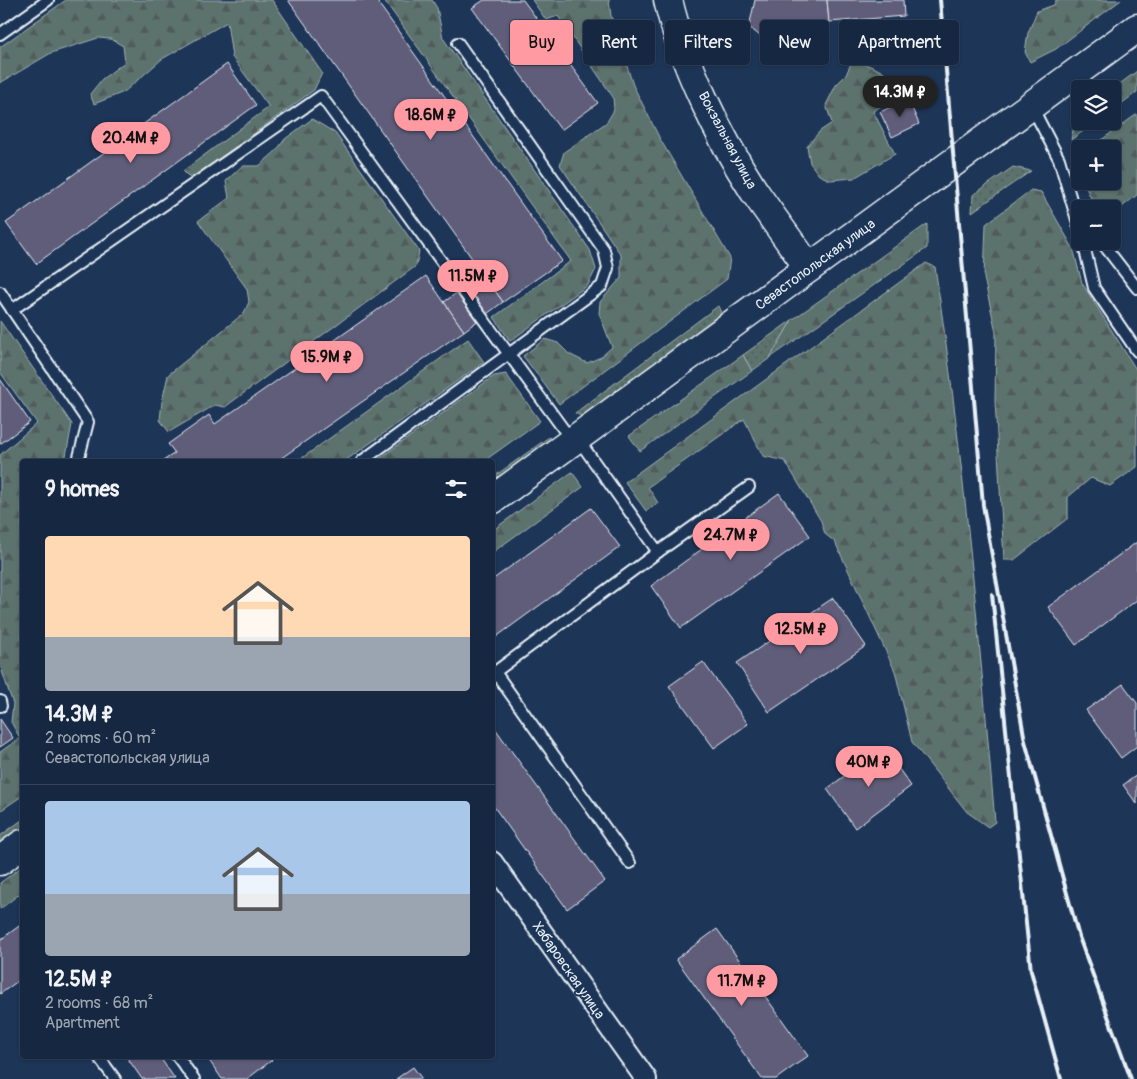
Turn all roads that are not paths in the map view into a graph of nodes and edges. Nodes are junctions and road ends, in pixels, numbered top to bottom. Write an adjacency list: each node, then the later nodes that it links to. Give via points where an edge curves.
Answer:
1 (48, 0): 4 (lane)
2 (668, 0): 10 (street, Вокзальная улица, via 681,46 714,122 754,190)
3 (1137, 28): 6 (street, Севастопольская улица)
4 (0, 34)
5 (458, 43): 15 (lane, via 604,250 608,268 602,286)
6 (1031, 106): 7 (lane, via 1059,158); 10 (street, Севастопольская улица)
7 (1071, 200)
8 (1085, 250): 14 (lane, via 1094,288)
9 (1108, 250): 11 (lane)
10 (809, 268): 16 (street, Севастопольская улица)
11 (1137, 288)
12 (0, 292): 13 (lane)
13 (12, 310): 15 (lane, via 321,96); 17 (lane, via 88,422)
14 (1137, 350)
15 (509, 354): 16 (lane); 18 (lane)
16 (575, 440): 20 (street, Севастопольская улица); 21 (lane)
17 (79, 459)
18 (365, 459)
19 (749, 487): 21 (lane)
20 (495, 498)
21 (658, 552): 22 (lane)
22 (495, 671)
23 (495, 673): 26 (lane)
24 (20, 846): 25 (street)
25 (0, 861)
26 (630, 864)
27 (495, 866): 32 (street, Хабаровская улица)
28 (100, 1059): 30 (lane)
29 (179, 1059): 31 (lane)
30 (115, 1079)
31 (194, 1079)
32 (646, 1079)

